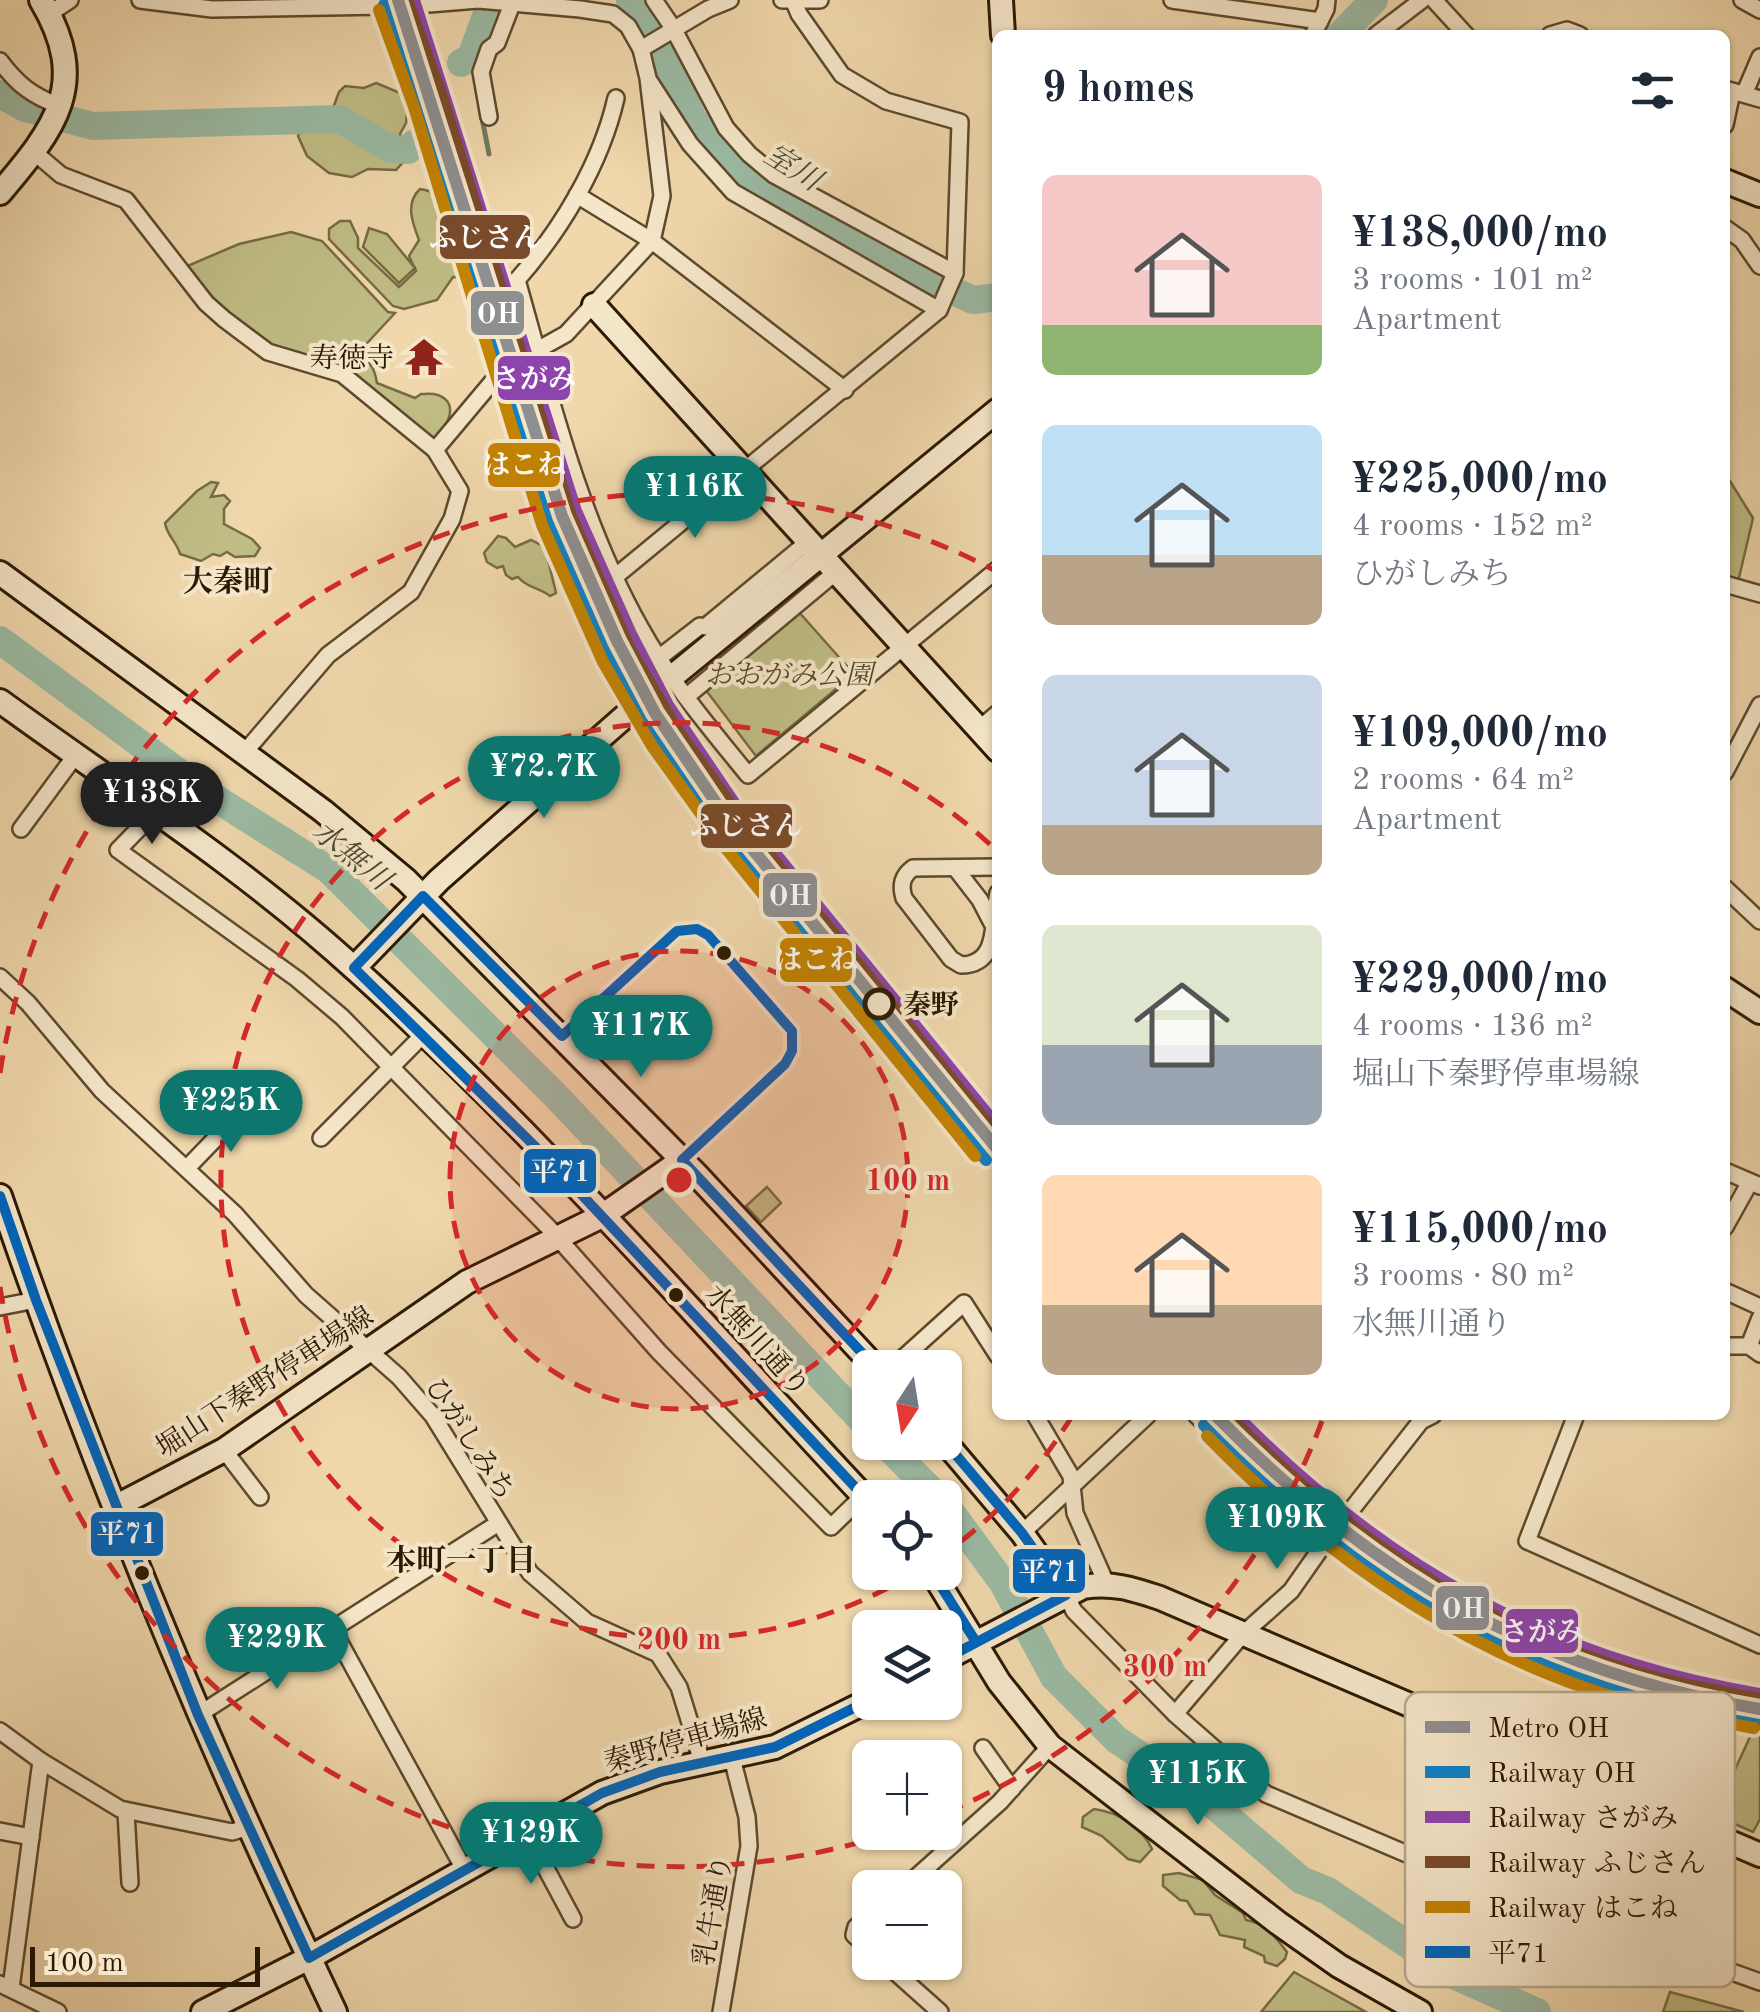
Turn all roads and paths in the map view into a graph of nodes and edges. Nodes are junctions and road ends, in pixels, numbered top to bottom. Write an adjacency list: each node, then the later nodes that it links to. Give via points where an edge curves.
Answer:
1 (70, 0): 18 (street)
2 (140, 0): 17 (street, via 212,9)
3 (478, 0): 13 (street); 16 (street)
4 (654, 0): 21 (street)
5 (730, 0): 21 (street)
6 (820, 0): 14 (street)
7 (1000, 0): 22 (street)
8 (1172, 0): 20 (street)
9 (1327, 0): 20 (street)
10 (1422, 0): 23 (street)
11 (1434, 0): 24 (street)
12 (1742, 0): 19 (street)
13 (457, 1): 15 (street)
14 (796, 1): 41 (street, via 842,75 886,101 960,122)
15 (429, 4)
16 (508, 4): 25 (street, via 612,14); 32 (street, via 481,72)
17 (386, 6)
18 (45, 7): 31 (street, via 64,53)
19 (1760, 10)
20 (1317, 28)
21 (671, 30): 25 (street); 41 (street, via 726,128 749,154 774,175)
22 (1003, 30)
23 (1383, 30)
24 (1461, 30)
25 (641, 49): 28 (street)
26 (1760, 57): 29 (street)
27 (0, 61): 31 (street, via 19,86)
28 (648, 78): 39 (street, via 662,196); 43 (street, via 698,154 733,192)
29 (1741, 93)
30 (616, 98): 36 (street)
31 (59, 107): 33 (street)
32 (489, 116)
33 (41, 144): 35 (street); 47 (street, via 62,176 126,200 206,303 243,334 268,352 342,374)
34 (1730, 183): 37 (street)
35 (0, 193)
36 (577, 195): 39 (street); 44 (street, via 517,280)
37 (1760, 196)
38 (1730, 232): 40 (street)
39 (652, 241): 42 (street); 45 (street)
40 (1760, 266)
41 (954, 276): 43 (street)
42 (594, 305): 44 (street, via 566,334); 48 (street)
43 (940, 308): 45 (street)
44 (536, 349): 47 (street, via 503,369); 52 (street, via 586,508)
45 (845, 390): 48 (street)
46 (992, 415): 49 (street)
47 (435, 450): 64 (street, via 460,498 418,582 328,654)
48 (744, 471): 49 (street); 52 (street)
49 (822, 556): 55 (street); 56 (street); 57 (street)
50 (0, 573): 64 (street)
51 (992, 574): 55 (street)
52 (616, 576): 56 (street, via 640,627)
53 (1730, 585): 54 (street)
54 (1760, 594)
55 (903, 647): 57 (street, via 748,775); 62 (street)
56 (669, 664): 57 (street)
57 (686, 697)
58 (0, 701): 65 (street, 水無川通り)
59 (1760, 705): 66 (street)
60 (632, 710): 72 (street)
61 (992, 718): 62 (street)
62 (978, 729): 63 (street)
63 (992, 744)
64 (244, 753): 72 (street, via 357,838)
65 (76, 756): 67 (street, 水無川通り); 68 (street)
66 (1730, 761)
67 (154, 813): 76 (street, 水無川通り); 81 (street, via 118,850 297,978)
68 (21, 829)
69 (992, 867): 70 (street)
70 (956, 868): 74 (street); 75 (street, via 913,868 902,882 904,898 961,965 986,956)
71 (1730, 893): 73 (street)
72 (417, 902): 76 (street); 84 (street)
73 (1760, 922)
74 (992, 924)
75 (992, 930)
76 (359, 963): 80 (street, 水無川通り)
77 (0, 977): 85 (street, ひがしみち, via 102,1090)
78 (1730, 993): 79 (street)
79 (1758, 1007)
80 (425, 1033): 81 (street); 89 (street, 水無川通り)
81 (391, 1066): 83 (street); 91 (street)
82 (233, 1115): 85 (street)
83 (321, 1138)
84 (677, 1164): 89 (street, 堀山下秦野停車場線); 99 (street)
85 (186, 1168): 98 (street, ひがしみち, via 306,1295)
86 (1730, 1173): 87 (street)
87 (1755, 1184): 90 (street)
88 (0, 1196): 93 (street)
89 (606, 1214): 91 (street, 堀山下秦野停車場線); 109 (street, 水無川通り)
90 (1730, 1220)
91 (560, 1240): 98 (street, 堀山下秦野停車場線, via 492,1268); 113 (street, via 831,1527)
92 (1730, 1293): 94 (street)
93 (36, 1300): 95 (street); 112 (street)
94 (1760, 1306)
95 (0, 1307)
96 (1760, 1318): 101 (street)
97 (992, 1347): 100 (street, via 964,1303)
98 (369, 1350): 107 (street, 堀山下秦野停車場線); 115 (street, ひがしみち, via 433,1416)
99 (858, 1350)
100 (912, 1350)
101 (1754, 1350)
102 (1038, 1420): 110 (street)
103 (1143, 1420): 110 (street)
104 (1201, 1420): 121 (street, via 1329,1536 1291,1591)
105 (1422, 1420): 114 (street)
106 (1574, 1420): 123 (street, via 1527,1541)
107 (224, 1450): 111 (street); 112 (street, 堀山下秦野停車場線)
108 (960, 1460): 116 (street)
109 (852, 1485)
110 (1071, 1486): 116 (street); 117 (street, via 1075,1513)
111 (260, 1496)
112 (116, 1506): 128 (street)
113 (852, 1511)
114 (1344, 1518)
115 (497, 1524): 120 (street); 134 (street, ひがしみち, via 530,1573 572,1612 658,1654 679,1687)
116 (1022, 1533): 119 (street)
117 (1106, 1583): 119 (street); 121 (street)
118 (945, 1590): 122 (street)
119 (1062, 1598): 122 (street); 127 (street)
120 (333, 1630): 128 (street); 142 (street)
121 (1243, 1634): 125 (street); 127 (street)
122 (982, 1640): 124 (street); 130 (street, via 998,1682)
123 (1760, 1645)
124 (962, 1650)
125 (1405, 1703)
126 (852, 1709): 132 (street, 秦野停車場線, via 793,1740)
127 (1175, 1714): 141 (street, via 1256,1787)
128 (198, 1715): 137 (street)
129 (0, 1730): 133 (street)
130 (1050, 1746): 135 (street); 156 (street, via 1278,1923)
131 (983, 1748): 135 (street)
132 (732, 1758): 134 (street, 秦野停車場線); 154 (street, 乳牛通り, via 749,1846)
133 (42, 1762): 136 (street); 140 (street)
134 (702, 1762): 139 (street, 秦野停車場線, via 602,1793)
135 (1012, 1789): 143 (street)
136 (126, 1812): 137 (street, via 232,1832); 144 (street)
137 (249, 1827): 146 (street)
138 (0, 1831): 140 (street)
139 (528, 1835): 142 (street, 秦野停車場線); 145 (street)
140 (31, 1837): 150 (street)
141 (1405, 1853)
142 (464, 1869): 146 (street, 秦野停車場線)
143 (924, 1870)
144 (130, 1883)
145 (572, 1919)
146 (309, 1958): 152 (street, 秦野停車場線); 153 (street)
147 (1735, 1973): 149 (street)
148 (904, 1980): 155 (street)
149 (1760, 1982)
150 (6, 1986): 151 (street)
151 (58, 2012)
152 (203, 2012)
153 (335, 2012)
154 (721, 2012)
155 (940, 2012)
156 (1420, 2012)

